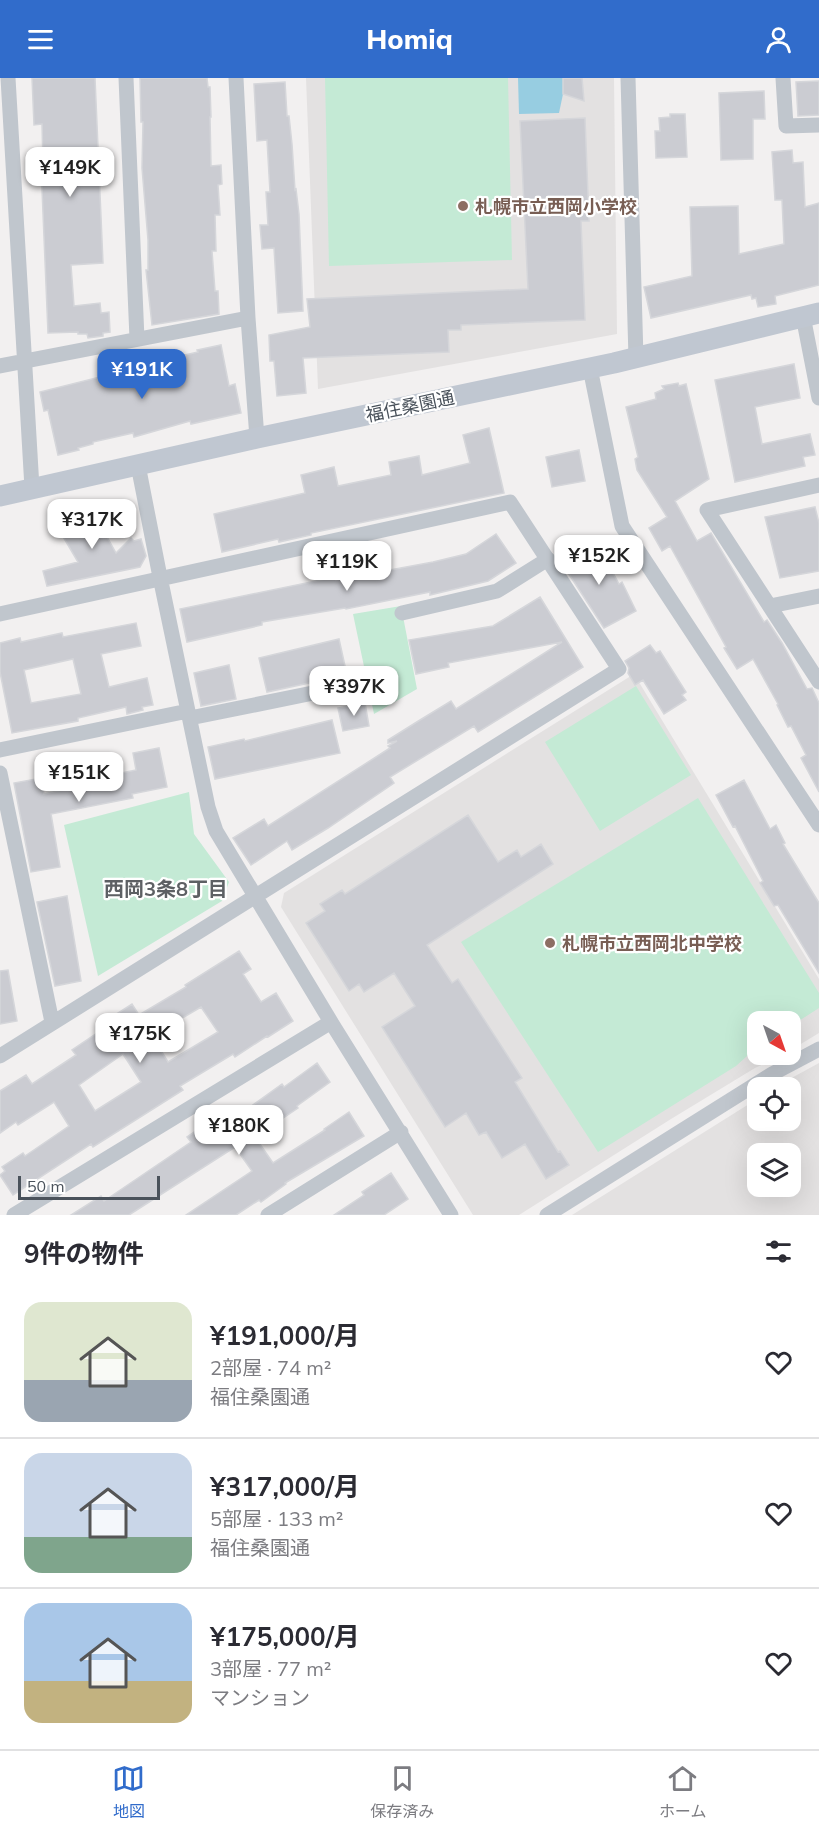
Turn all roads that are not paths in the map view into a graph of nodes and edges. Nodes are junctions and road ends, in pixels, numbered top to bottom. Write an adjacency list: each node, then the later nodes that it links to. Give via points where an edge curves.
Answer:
1 (8, 78): 11 (street)
2 (126, 78): 9 (street)
3 (236, 78): 8 (street)
4 (628, 78): 10 (street)
5 (783, 78): 6 (street, via 786,126)
6 (819, 125)
7 (811, 315): 10 (street, 福住桑園通); 14 (street)
8 (248, 318): 9 (street); 15 (street)
9 (137, 339): 11 (street)
10 (636, 358): 13 (street, 福住桑園通)
11 (23, 361): 12 (street); 18 (street)
12 (0, 366)
13 (590, 368): 15 (street, 福住桑園通); 31 (street, via 622,526)
14 (819, 398)
15 (257, 438): 16 (street, 福住桑園通)
16 (138, 465): 18 (street, 福住桑園通); 21 (street)
17 (819, 485): 23 (street, via 707,510)
18 (32, 488): 19 (street, 福住桑園通)
19 (0, 496)
20 (548, 559): 21 (street, via 510,502); 24 (street, via 497,591); 32 (street, via 619,669)
21 (160, 577): 25 (street); 28 (street)
22 (819, 596): 23 (street)
23 (770, 606): 27 (street)
24 (402, 613)
25 (0, 614)
26 (367, 682): 28 (street)
27 (819, 682)
28 (189, 714): 29 (street); 32 (street, via 216,831)
29 (0, 750)
30 (0, 773): 33 (street)
31 (819, 825)
32 (256, 897): 33 (street); 34 (street)
33 (52, 1022): 36 (street)
34 (331, 1022): 37 (street); 38 (street)
35 (819, 1049): 41 (street, via 772,1074)
36 (0, 1056)
37 (401, 1132): 39 (street); 40 (street)
38 (14, 1215)
39 (268, 1215)
40 (451, 1215)
41 (547, 1215)

